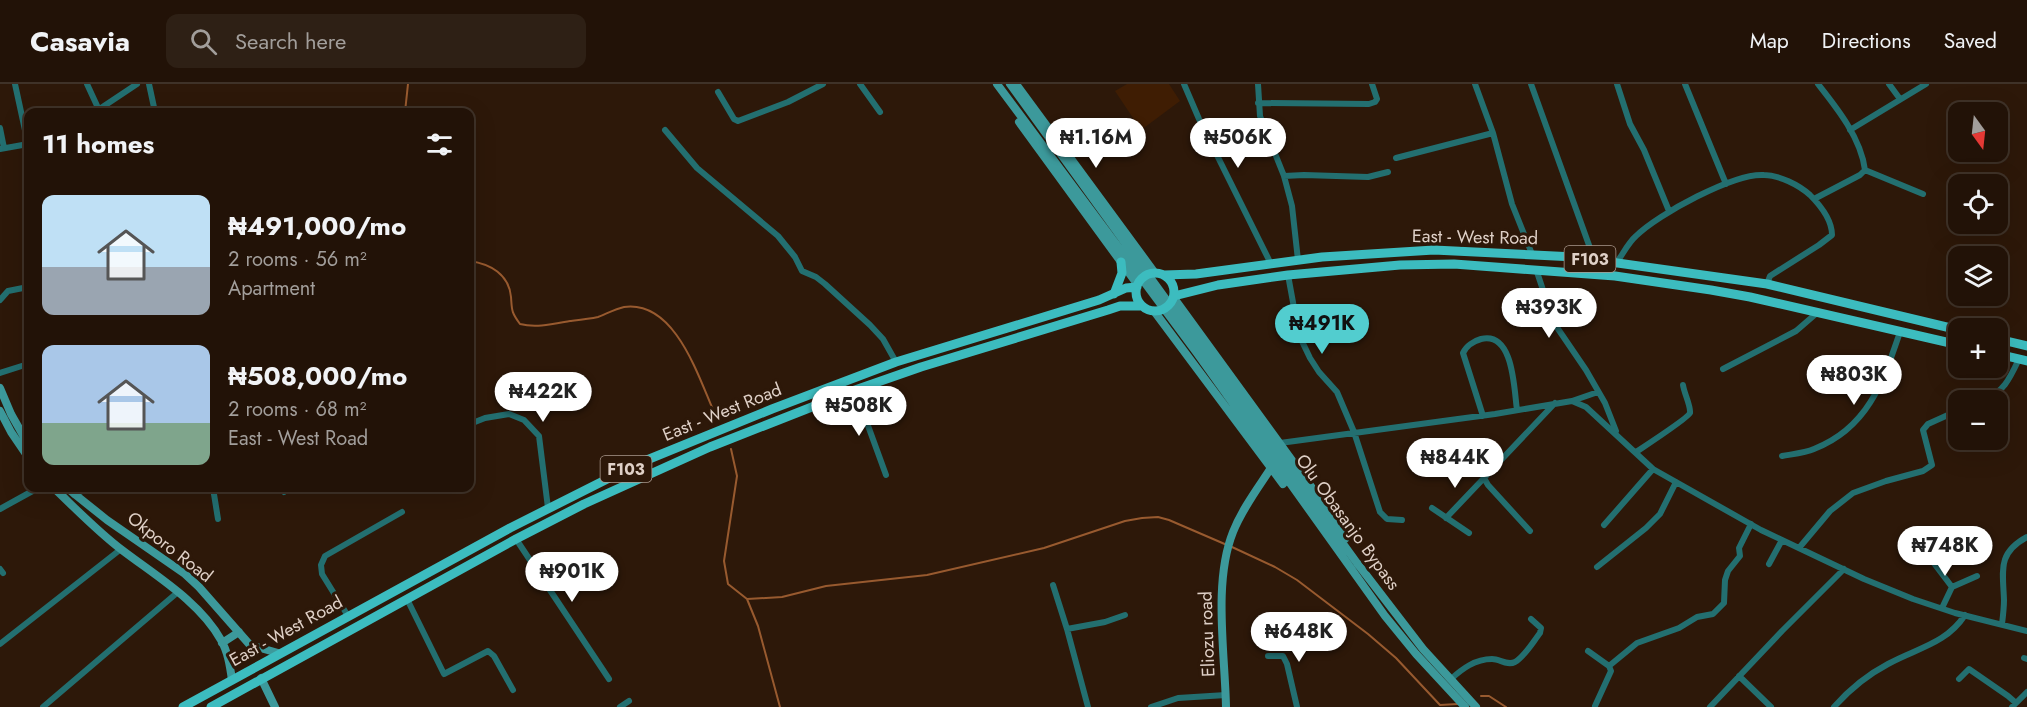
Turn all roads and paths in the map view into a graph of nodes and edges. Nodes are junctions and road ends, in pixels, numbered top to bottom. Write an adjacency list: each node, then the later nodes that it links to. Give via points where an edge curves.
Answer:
1 (15, 84): 27 (street)
2 (87, 84): 23 (street)
3 (137, 84): 24 (street)
4 (149, 84): 25 (street)
5 (823, 84): 20 (street, via 738,121)
6 (860, 84): 26 (street)
7 (996, 84): 42 (main road); 46 (main road)
8 (1010, 84): 42 (main road)
9 (1016, 84): 50 (main road)
10 (1184, 84): 48 (street)
11 (1258, 84): 22 (street)
12 (1372, 84): 22 (street, via 1377,99 1369,104)
13 (1475, 84): 31 (street)
14 (1531, 84): 44 (street)
15 (1617, 84): 41 (street, via 1630,124)
16 (1685, 84): 38 (street)
17 (1818, 84): 30 (street)
18 (1889, 84): 21 (street)
19 (1926, 84): 21 (street)
20 (718, 92)
21 (1900, 99): 30 (street)
22 (1258, 103): 37 (street)
23 (96, 108)
24 (101, 108)
25 (154, 108)
26 (880, 112)
27 (24, 126)
28 (0, 128): 33 (street)
29 (665, 130): 68 (street, via 697,168 778,236 802,271 825,284 870,325)
30 (1850, 130): 35 (street)
31 (1492, 133): 34 (street); 43 (street, via 1512,204)
32 (24, 145): 33 (street)
33 (2, 148)
34 (1395, 158)
35 (1865, 170): 39 (street); 40 (street)
36 (1388, 172): 37 (street, via 1368,177)
37 (1284, 177): 45 (street, via 1292,206)
38 (1726, 184): 40 (street, via 1765,174 1796,185); 41 (street)
39 (1923, 194)
40 (1814, 200): 52 (street, via 1827,216 1832,235 1770,276)
41 (1669, 211): 47 (street, via 1636,236)
42 (1122, 245): 120 (main road)
43 (1532, 254): 44 (main road, East - West Road / F103); 45 (main road, East - West Road / F103, via 1434,250)
44 (1593, 259): 47 (main road, East - West Road / F103)
45 (1298, 260): 48 (main road, East - West Road / F103)
46 (1121, 262): 53 (main road); 55 (main road, via 1122,273)
47 (1617, 262): 52 (main road, East - West Road / F103)
48 (1271, 264): 50 (main road, East - West Road / F103, via 1175,276)
49 (1536, 269): 51 (main road, East - West Road / F103, via 1454,264); 60 (main road, East - West Road / F103, via 1711,290); 76 (street, via 1554,323)
50 (1160, 274): 53 (main road, F103, via 1144,277); 56 (main road, via 1173,283)
51 (1288, 275): 56 (main road, East - West Road / F103, via 1218,285); 84 (street, via 1299,335 1310,358 1337,392)
52 (1767, 284): 61 (main road, East - West Road / F103)
53 (1137, 286): 55 (main road, East - West Road / F103); 58 (main road)
54 (24, 288): 57 (street, via 8,291)
55 (1113, 295): 68 (main road, East - West Road / F103)
56 (1174, 297): 59 (main road, F103, via 1168,306); 87 (main road)
57 (0, 300)
58 (1142, 306): 59 (main road, F103); 74 (main road, East - West Road / F103, via 1108,309)
59 (1154, 311): 91 (main road)
60 (1819, 312): 62 (main road, East - West Road / F103); 70 (street, via 1796,331)
61 (1948, 327)
62 (1900, 332): 64 (main road, East - West Road / F103); 90 (street, via 1884,380 1857,421 1814,449)
63 (2008, 341): 65 (main road)
64 (1948, 343)
65 (2027, 346)
66 (2008, 356): 67 (main road)
67 (2023, 360): 75 (street)
68 (896, 362): 102 (main road, East - West Road / F103, via 637,464)
69 (24, 365): 71 (street)
70 (1723, 369)
71 (0, 373)
72 (1683, 385): 89 (street, via 1690,413 1686,419)
73 (0, 388): 86 (main road)
74 (855, 390): 93 (street); 115 (main road, East - West Road / F103, via 710,447)
75 (2002, 390)
76 (1598, 392): 77 (street); 85 (street)
77 (1572, 401): 78 (street); 85 (street, via 1586,407)
78 (1556, 403): 79 (street); 94 (street)
79 (1517, 410): 82 (street); 82 (street, via 1506,350 1494,339 1483,339 1463,353)
80 (0, 414): 88 (main road)
81 (1948, 415): 117 (street, via 1923,430 1932,465 1853,494 1830,511)
82 (1483, 416): 84 (street)
83 (474, 422): 102 (street, via 509,414 524,420 539,436)
84 (1354, 432): 87 (street); 108 (street, via 1380,512 1387,519)
85 (1617, 434): 89 (street)
86 (24, 437)
87 (1280, 443): 120 (main road, via 1340,530)
88 (24, 451)
89 (1636, 452): 92 (street)
90 (1782, 456)
91 (1271, 468): 120 (main road, via 1310,520); 153 (main road, Eliozu road, via 1233,532 1224,559)
92 (1653, 469): 95 (street); 110 (street)
93 (886, 475)
94 (1484, 478): 106 (street); 111 (street)
95 (1676, 482): 109 (street); 121 (street, via 1660,514)
96 (31, 492): 104 (street)
97 (58, 492): 118 (main road, Okporo Road)
98 (71, 492): 101 (main road, Okporo Road)
99 (80, 492): 101 (street)
100 (214, 492): 107 (street)
101 (74, 495): 136 (main road, Okporo Road, via 185,574)
102 (548, 508): 131 (main road, East - West Road / F103)
103 (1432, 508): 106 (street)
104 (0, 509)
105 (402, 512): 131 (street, via 325,556 322,574)
106 (1446, 518): 112 (street)
107 (218, 519)
108 (1402, 520)
109 (1751, 524): 116 (street); 143 (street, via 1739,548 1740,556 1728,571 1724,603 1719,609 1713,615 1697,617 1637,643)
110 (1604, 525)
111 (1530, 531)
112 (1469, 534)
113 (1914, 537): 125 (street)
114 (2027, 537): 133 (street, via 2007,553 2002,569)
115 (516, 539): 127 (main road, East - West Road / F103); 147 (street)
116 (1782, 540): 117 (street); 119 (street)
117 (1799, 548): 122 (street)
118 (121, 549): 126 (main road, Okporo Road); 138 (street)
119 (1769, 564)
120 (1353, 566): 150 (main road, Olu Obasanjo Bypass); 166 (main road, via 1400,635)
121 (1598, 567)
122 (1844, 569): 128 (street); 145 (street)
123 (1977, 576): 125 (street)
124 (1053, 585): 134 (street)
125 (1952, 587): 128 (street)
126 (178, 592): 137 (main road, Okporo Road, via 207,621); 157 (street)
127 (407, 599): 146 (main road, East - West Road / F103); 151 (street, via 444,674 488,651)
128 (1942, 608): 130 (street)
129 (1125, 615): 134 (street)
130 (1965, 615): 133 (street); 170 (street, via 1956,629 1939,641 1887,664)
131 (348, 616): 140 (main road, East - West Road / F103)
132 (1531, 619): 150 (street, via 1541,628 1540,633 1515,662 1482,661 1465,666)
133 (2002, 624): 135 (street)
134 (1067, 629): 162 (street)
135 (2027, 630)
136 (239, 632): 137 (main road); 140 (main road, Okporo Road, via 250,645)
137 (222, 643): 149 (main road, Okporo Road)
138 (0, 644)
139 (1588, 651): 143 (street)
140 (278, 653): 149 (main road, East - West Road / F103)
141 (1268, 656): 165 (street, via 1283,656)
142 (1975, 662): 144 (street)
143 (1609, 666): 155 (street, via 1611,671)
144 (1969, 669): 148 (street); 156 (street, via 2008,696)
145 (1739, 676): 168 (street); 169 (street)
146 (261, 678): 159 (main road, East - West Road / F103); 160 (main road)
147 (609, 679)
148 (1959, 679)
149 (232, 680): 158 (main road, East - West Road / F103)
150 (1451, 680): 167 (main road, Olu Obasanjo Bypass)
151 (513, 690)
152 (2027, 692): 156 (street)
153 (1226, 695): 163 (street, via 1178,698); 164 (main road, Eliozu road)
154 (629, 700): 161 (street)
155 (1594, 705)
156 (2014, 705)
157 (44, 707)
158 (183, 707)
159 (211, 707)
160 (275, 707)
161 (620, 707)
162 (1088, 707)
163 (1151, 707)
164 (1226, 707)
165 (1297, 707)
166 (1465, 707)
167 (1476, 707)
168 (1710, 707)
169 (1771, 707)
170 (1834, 707)

